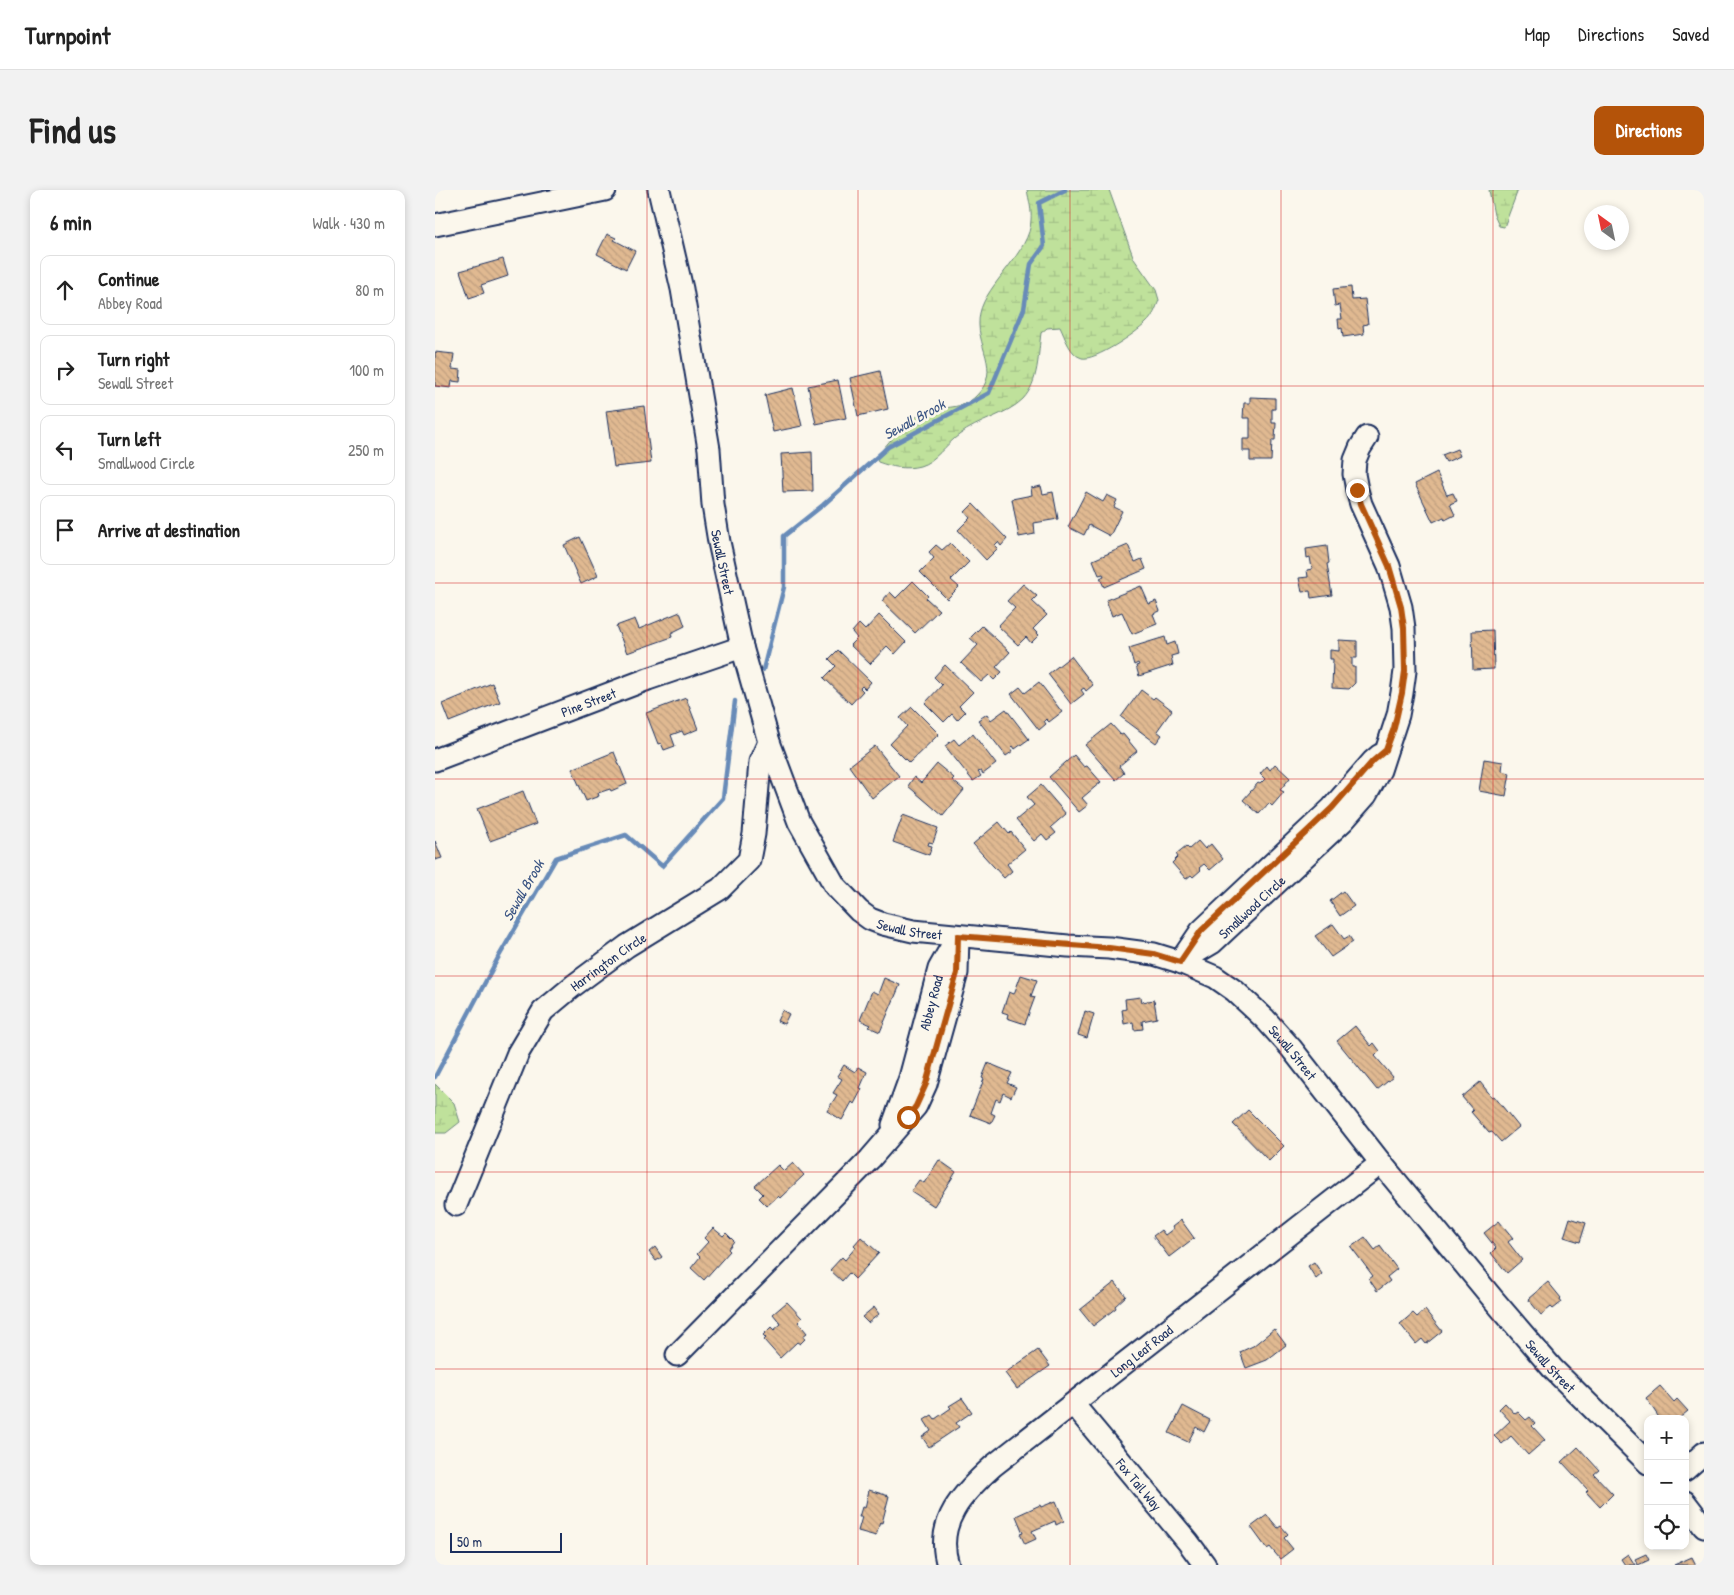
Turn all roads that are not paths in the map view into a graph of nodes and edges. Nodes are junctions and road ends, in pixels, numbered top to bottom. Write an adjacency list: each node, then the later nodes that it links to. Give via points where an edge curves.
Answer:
1 (605, 190): 3 (street)
2 (659, 190): 5 (street, Sewall Street, via 682,289 709,449 719,542)
3 (435, 225)
4 (1367, 437): 9 (street, Smallwood Circle, via 1355,460 1357,490 1389,566 1404,628 1402,693 1386,750 1332,808 1201,931)
5 (742, 647): 6 (street, Sewall Street); 7 (street, Pine Street)
6 (769, 742): 8 (street, Sewall Street, via 799,822 835,886 852,904 870,919 883,924); 11 (street, Harrington Circle, via 760,762 749,860 720,889 627,946 543,1012 518,1053)
7 (435, 760)
8 (958, 936): 9 (street, Sewall Street, via 1109,948 1154,954); 12 (street, Abbey Road, via 939,970 910,1078 885,1141)
9 (1180, 962): 10 (street, Sewall Street, via 1219,980 1265,1020 1291,1048)
10 (1381, 1163): 13 (street, Long Leaf Road); 15 (street, Sewall Street, via 1553,1369)
11 (456, 1205)
12 (677, 1355)
13 (1073, 1404): 19 (street, Long Leaf Road, via 965,1492 953,1510 946,1531); 20 (street, Fox Tail Way)
14 (1704, 1453): 16 (street)
15 (1645, 1460)
16 (1689, 1466)
17 (1687, 1505): 18 (street)
18 (1704, 1526)
19 (948, 1565)
20 (1205, 1565)

